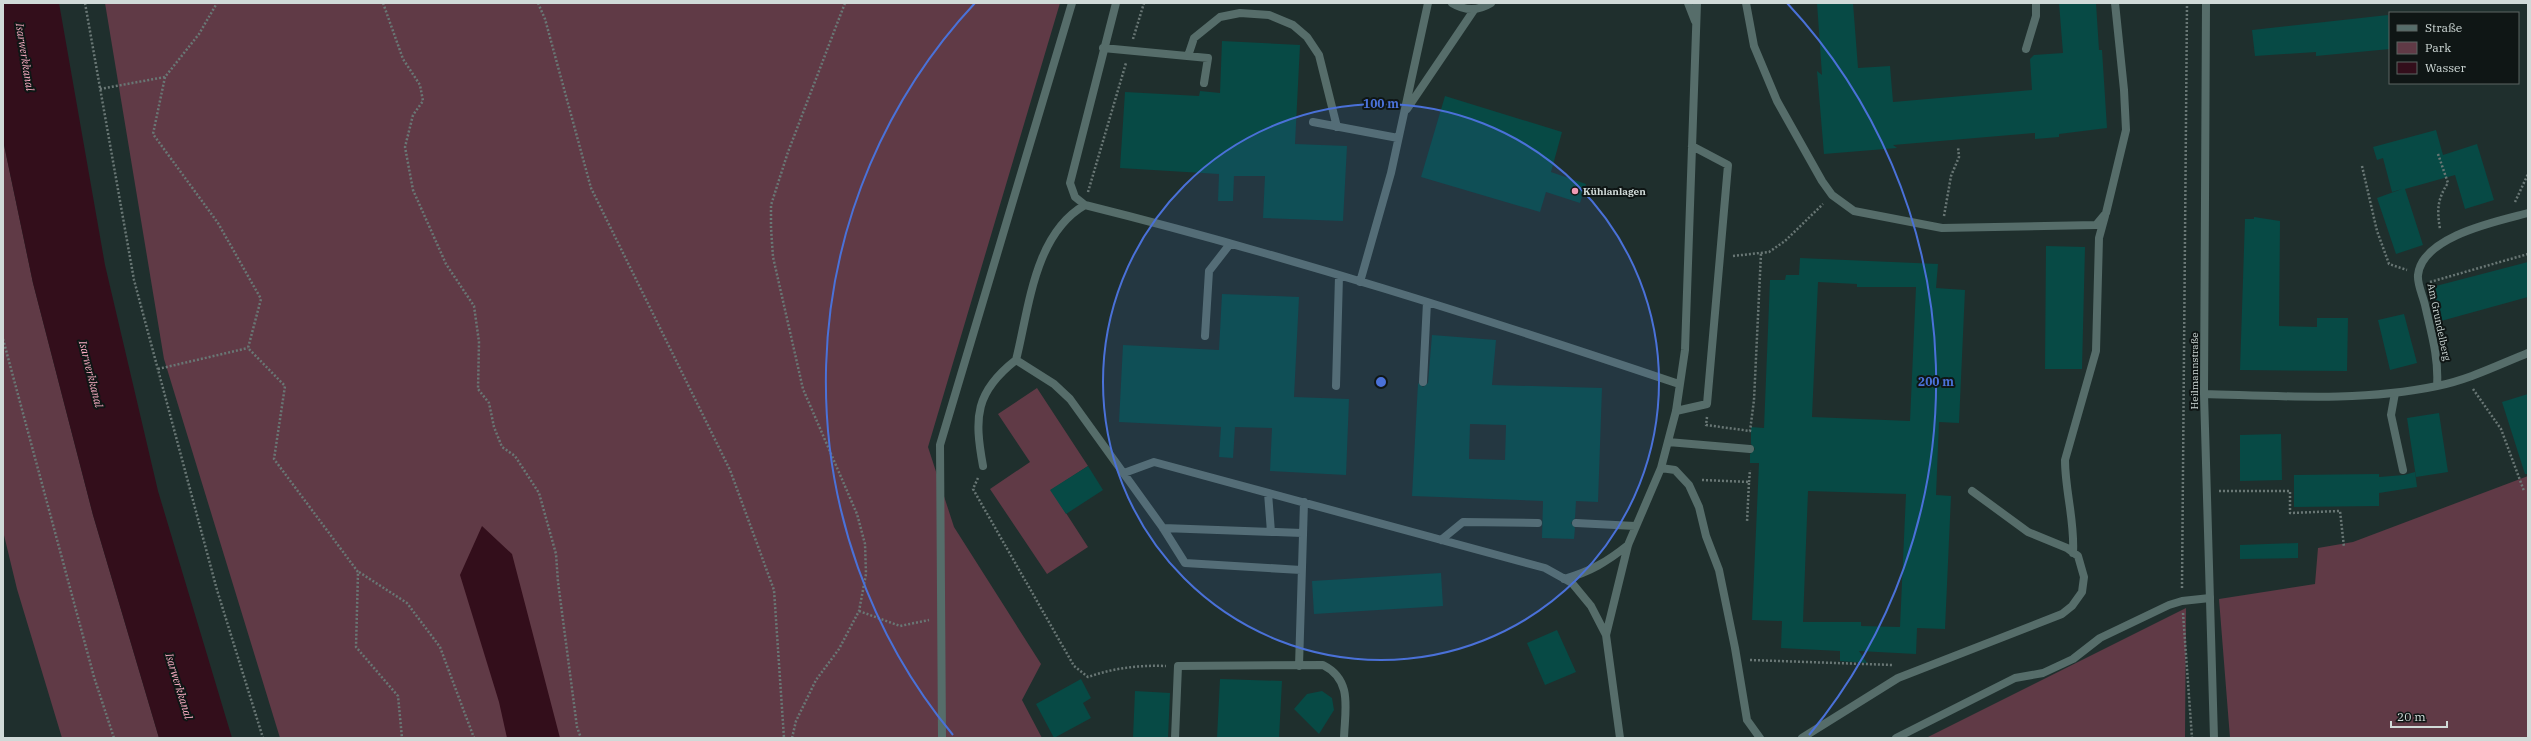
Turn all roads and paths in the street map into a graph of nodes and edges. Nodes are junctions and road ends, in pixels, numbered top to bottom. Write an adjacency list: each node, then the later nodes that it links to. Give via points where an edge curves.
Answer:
1 (85, 3): 27 (path)
2 (217, 3): 25 (path, via 199,34)
3 (383, 3): 109 (path, via 403,59 420,85 423,101 413,115 405,147 413,190 446,264 474,306 479,342 478,389 489,403 494,427 502,447 515,456 539,493 556,554 577,727)
4 (538, 3): 110 (path, via 545,19 591,188 730,470 774,590)
5 (845, 3): 99 (path, via 771,205 771,228 773,257 804,389 857,514 865,544 866,574)
6 (1072, 3): 98 (street, via 940,445)
7 (1116, 3): 21 (street)
8 (1144, 3): 22 (path)
9 (1428, 3): 28 (street)
10 (1452, 3): 19 (street)
11 (1491, 3): 19 (street)
12 (1688, 3): 20 (street)
13 (1697, 3): 20 (street)
14 (1746, 3): 37 (street, via 1754,46 1777,101)
15 (2036, 3): 23 (street, via 2036,16)
16 (2115, 3): 39 (street, via 2126,130)
17 (2187, 3): 97 (path)
18 (2206, 3): 65 (street, Heilmannstraße)
19 (1474, 10): 28 (street)
20 (1696, 25): 32 (street)
21 (1103, 48): 22 (street); 38 (street, via 1070,183 1075,197)
22 (1130, 49): 24 (street); 38 (path)
23 (2026, 49)
24 (1188, 56): 26 (street, via 1208,58); 30 (street, via 1194,38 1220,17 1240,12 1269,15 1293,25 1307,37 1319,55)
25 (165, 77): 27 (path); 55 (path, via 153,134 218,223 261,299)
26 (1204, 83)
27 (100, 89): 58 (path, via 134,280)
28 (1404, 113): 31 (street)
29 (1313, 122): 30 (street)
30 (1337, 127): 31 (street)
31 (1398, 138): 50 (street, via 1391,173)
32 (1692, 146): 47 (street, via 1728,165); 61 (street, via 1685,350)
33 (1958, 147): 42 (path, via 1959,157 1951,176)
34 (2438, 154): 43 (path, via 2448,184 2441,193 2437,209)
35 (2362, 166): 48 (path, via 2377,231 2389,264)
36 (2528, 174): 41 (path)
37 (1832, 195): 42 (street, via 1854,211); 45 (path, via 1785,241 1769,252)
38 (1085, 205): 44 (street); 57 (street, via 1070,214 1051,240 1042,260)
39 (2106, 213): 42 (street, via 2096,225); 92 (street, via 2099,238 2096,351 2066,460 2065,477 2071,506)
40 (2528, 213): 41 (street, Am Grundelberg)
41 (2508, 219): 43 (street, Am Grundelberg, via 2466,230)
42 (1942, 228)
43 (2442, 243): 48 (street, Am Grundelberg, via 2424,260)
44 (1230, 244): 49 (street); 53 (street, via 1208,271)
45 (1761, 253): 47 (path); 66 (path, via 1754,400 1750,431 1706,425)
46 (2528, 254): 51 (path)
47 (1719, 257): 66 (street)
48 (2418, 275): 51 (street, Am Grundelberg)
49 (1339, 276): 50 (street); 62 (street)
50 (1360, 282): 52 (street)
51 (2420, 285): 63 (street, Am Grundelberg, via 2438,364)
52 (1427, 302): 60 (street); 61 (street)
53 (1205, 336)
54 (3, 340): 105 (path, via 94,677)
55 (248, 348): 58 (path); 94 (path, via 285,386 274,459)
56 (2528, 353): 59 (street)
57 (1016, 360): 70 (street, via 998,375 983,395 979,419); 74 (street, via 1054,384 1070,400)
58 (158, 368): 106 (path, via 217,590)
59 (2468, 377): 63 (street); 77 (path, via 2475,393 2501,428)
60 (1423, 382)
61 (1679, 384): 67 (street)
62 (1336, 386)
63 (2437, 386): 64 (street)
64 (2395, 393): 65 (street, via 2359,396); 73 (street, via 2391,415)
65 (2204, 394): 79 (street, Heilmannstraße)
66 (1707, 404): 67 (street)
67 (1676, 411): 68 (street)
68 (1668, 442): 69 (street); 71 (street)
69 (1750, 449)
70 (983, 466): 102 (path, via 973,489 1074,666 1088,677 1108,670 1140,665)
71 (1661, 468): 75 (street, via 1675,470); 85 (street)
72 (1750, 470): 76 (path)
73 (2403, 470)
74 (1124, 473): 80 (street, via 1154,462); 86 (street)
75 (1686, 481): 76 (path); 101 (street, via 1700,507 1706,536 1719,570)
76 (1749, 482): 82 (path)
77 (2524, 490)
78 (1972, 491): 92 (street, via 2028,532)
79 (2207, 491): 91 (path, via 2290,491 2290,513 2340,511); 96 (street, Heilmannstraße)
80 (1268, 493): 81 (street); 87 (street)
81 (1304, 502): 88 (street); 89 (street)
82 (1747, 522)
83 (1576, 523): 85 (street)
84 (1538, 524): 89 (street, via 1463,522)
85 (1635, 526): 90 (street)
86 (1163, 528): 87 (street); 93 (street, via 1185,563)
87 (1271, 532): 88 (street)
88 (1302, 533): 93 (street)
89 (1441, 540): 95 (street, via 1545,568)
90 (1628, 545): 95 (street, via 1605,564); 100 (street)
91 (2344, 547)
92 (2074, 553): 104 (street, via 2082,565 2082,592 2062,614)
93 (1302, 570): 103 (street)
94 (358, 572): 107 (path, via 356,647 398,696); 108 (path, via 407,602 440,647)
95 (1564, 579): 100 (street, via 1572,583 1591,606)
96 (2210, 598): 97 (street); 120 (street, Heilmannstraße)
97 (2182, 601): 118 (street, via 2100,638 2072,659 2044,673 2015,678); 119 (path)
98 (941, 609): 99 (path, via 929,620 900,626); 112 (street)
99 (859, 611): 111 (path, via 839,650 816,680 796,721)
100 (1606, 635): 115 (street)
101 (1737, 660): 104 (path); 116 (street, via 1747,720)
102 (1178, 666): 103 (street); 113 (street)
103 (1299, 666): 114 (street, via 1323,664 1334,670 1345,688)
104 (1923, 667): 117 (street, via 1879,689)
105 (114, 738)
106 (262, 738)
107 (402, 738)
108 (474, 738)
109 (581, 738)
110 (784, 738)
111 (792, 738)
112 (942, 738)
113 (1175, 738)
114 (1344, 738)
115 (1620, 738)
116 (1760, 738)
117 (1802, 738)
118 (1896, 738)
119 (2192, 738)
120 (2214, 738)

